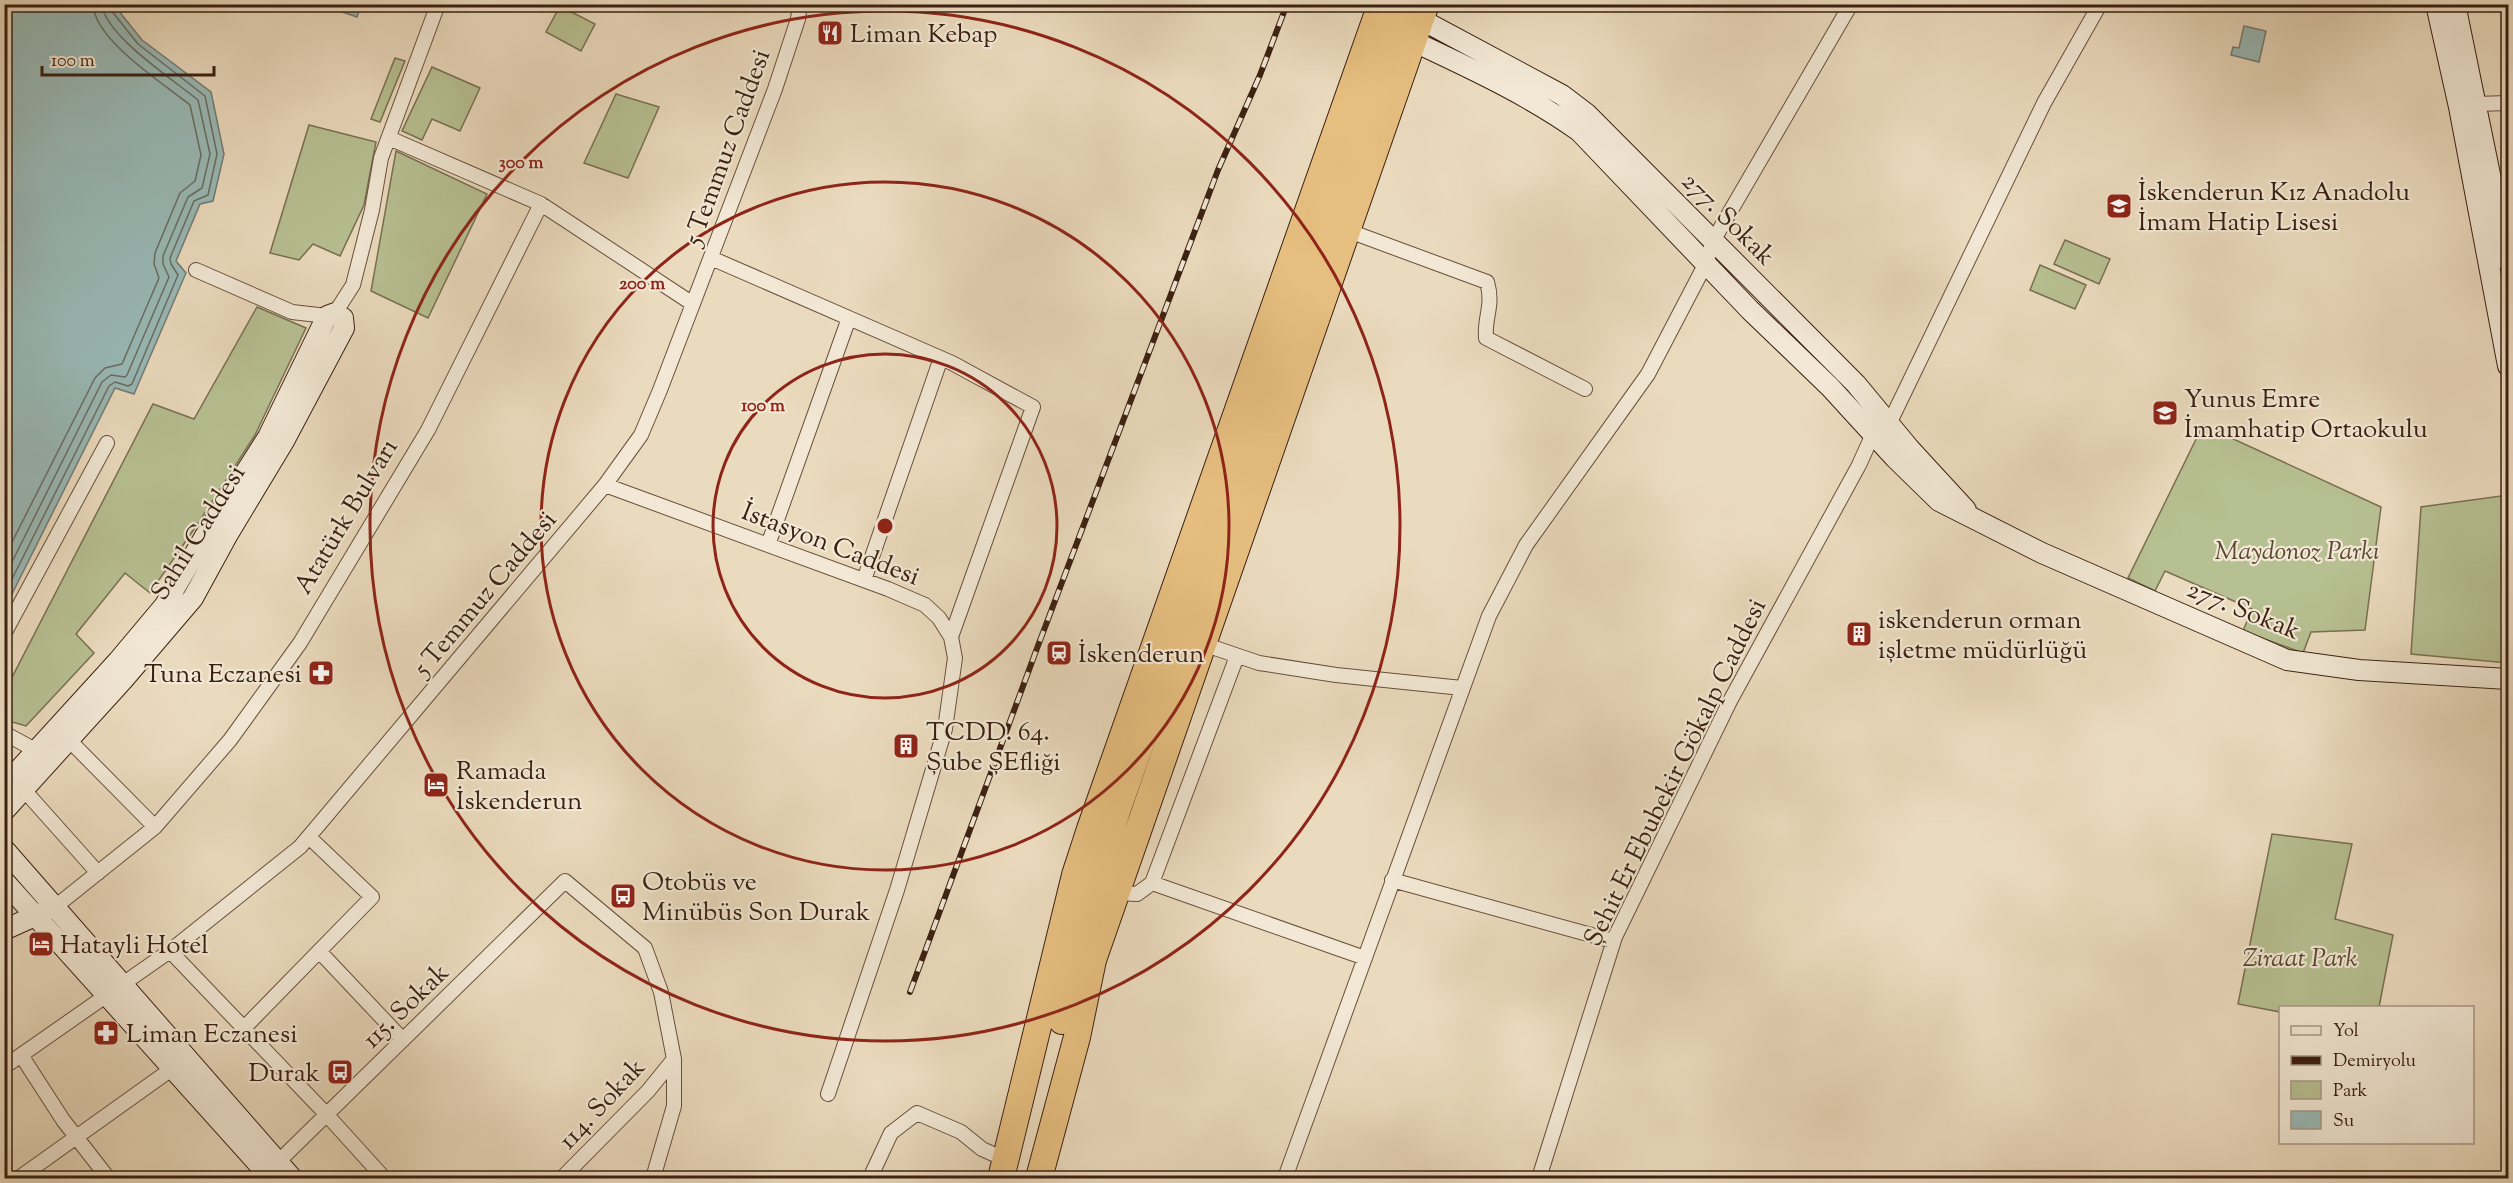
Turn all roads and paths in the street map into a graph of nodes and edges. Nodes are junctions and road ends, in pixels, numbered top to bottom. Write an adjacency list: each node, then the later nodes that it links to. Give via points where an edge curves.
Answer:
1 (438, 4): 10 (street, Sahil Caddesi)
2 (800, 4): 14 (street, 5 Temmuz Caddesi, via 775,89)
3 (1851, 4): 13 (street)
4 (2100, 4): 24 (street, via 2044,103)
5 (2436, 4): 22 (street)
6 (2455, 4): 9 (street)
7 (1405, 16): 12 (highway); 13 (street, 277. Sokak, via 1562,95 1587,114); 16 (street, 277. Sokak, via 1579,131); 57 (highway, via 1110,765 1075,875); 79 (highway, via 1296,303 1093,885)
8 (2508, 103): 9 (street)
9 (2475, 104): 15 (street)
10 (389, 138): 11 (street); 19 (street, Sahil Caddesi, via 381,158 353,285)
11 (542, 204): 18 (street); 42 (street, Atatürk Bulvarı, via 428,430 300,643 230,740)
12 (1349, 231): 23 (street, via 1488,282 1491,304 1486,338); 33 (highway)
13 (1713, 241): 16 (street); 24 (street, 277. Sokak)
14 (711, 258): 18 (street, 5 Temmuz Caddesi); 20 (street)
15 (2508, 262)
16 (1706, 263): 25 (street, 277. Sokak); 36 (street, via 1648,374 1526,545 1489,616)
17 (196, 270): 19 (street, via 292,312)
18 (693, 304): 27 (street, 5 Temmuz Caddesi, via 641,435)
19 (331, 315): 38 (street, Sahil Caddesi, via 342,318 344,328 193,598); 39 (street, Sahil Caddesi, via 268,437 165,605)
20 (849, 318): 21 (street); 29 (street)
21 (941, 358): 30 (street); 32 (street, via 1033,406)
22 (2508, 366)
23 (1585, 389)
24 (1890, 422): 25 (street); 28 (street, 277. Sokak)
25 (1873, 434): 28 (street, 277. Sokak, via 1939,501); 53 (street, Şehit Er Ebubekir Gökalp Caddesi, via 1730,701)
26 (107, 443): 31 (street)
27 (605, 485): 29 (street, İstasyon Caddesi); 43 (street, 5 Temmuz Caddesi)
28 (1976, 520): 35 (street, 277. Sokak, via 2287,660 2360,670)
29 (768, 545): 30 (street, İstasyon Caddesi)
30 (864, 580): 32 (street, İstasyon Caddesi, via 925,605)
31 (4, 634)
32 (951, 637): 65 (street, via 955,657 945,729 897,890)
33 (1203, 644): 34 (street); 49 (highway)
34 (1238, 656): 36 (street, via 1336,675); 48 (street)
35 (2508, 679)
36 (1462, 688): 46 (street)
37 (4, 733): 39 (street)
38 (69, 740): 40 (street, Sahil Caddesi); 42 (street)
39 (37, 751): 40 (street, Sahil Caddesi)
40 (14, 784): 41 (street, Sahil Caddesi); 45 (street)
41 (4, 811)
42 (155, 827): 45 (street, Atatürk Bulvarı)
43 (309, 837): 54 (street, 5 Temmuz Caddesi); 55 (street, via 372,897)
44 (4, 849): 50 (street)
45 (98, 873): 50 (street, Atatürk Bulvarı)
46 (1392, 880): 53 (street); 56 (street)
47 (4, 881): 51 (street)
48 (1152, 883): 49 (street, via 1137,894); 56 (street)
49 (1117, 893): 80 (highway, via 1093,960)
50 (55, 907): 51 (street, Atatürk Bulvarı); 58 (street)
51 (35, 916): 52 (street, Atatürk Bulvarı); 58 (street)
52 (4, 930)
53 (1613, 941): 82 (street, Şehit Er Ebubekir Gökalp Caddesi)
54 (170, 951): 58 (street, 5 Temmuz Caddesi); 59 (street)
55 (319, 951): 59 (street); 60 (street)
56 (1365, 958): 81 (street)
57 (1055, 961): 68 (highway, via 1025,1043); 78 (highway)
58 (114, 990): 61 (street, 5 Temmuz Caddesi); 64 (street); 69 (street)
59 (244, 1028): 66 (street)
60 (403, 1040): 62 (street, 115. Sokak, via 565,881 645,948 661,992); 66 (street, 115. Sokak)
61 (21, 1055): 63 (street, 5 Temmuz Caddesi); 67 (street)
62 (674, 1059): 74 (street, 114. Sokak); 75 (street, via 674,1106)
63 (4, 1067)
64 (173, 1068): 67 (street); 69 (street)
65 (828, 1094)
66 (327, 1115): 69 (street, 115. Sokak); 73 (street)
67 (76, 1138): 70 (street); 71 (street)
68 (993, 1154): 76 (street, via 961,1132 917,1113 891,1133); 77 (highway)
69 (266, 1172): 72 (street)
70 (20, 1179)
71 (108, 1179)
72 (292, 1179)
73 (384, 1179)
74 (562, 1179)
75 (653, 1179)
76 (870, 1179)
77 (986, 1179)
78 (1001, 1179)
79 (1023, 1179)
80 (1039, 1179)
81 (1285, 1179)
82 (1539, 1179)

